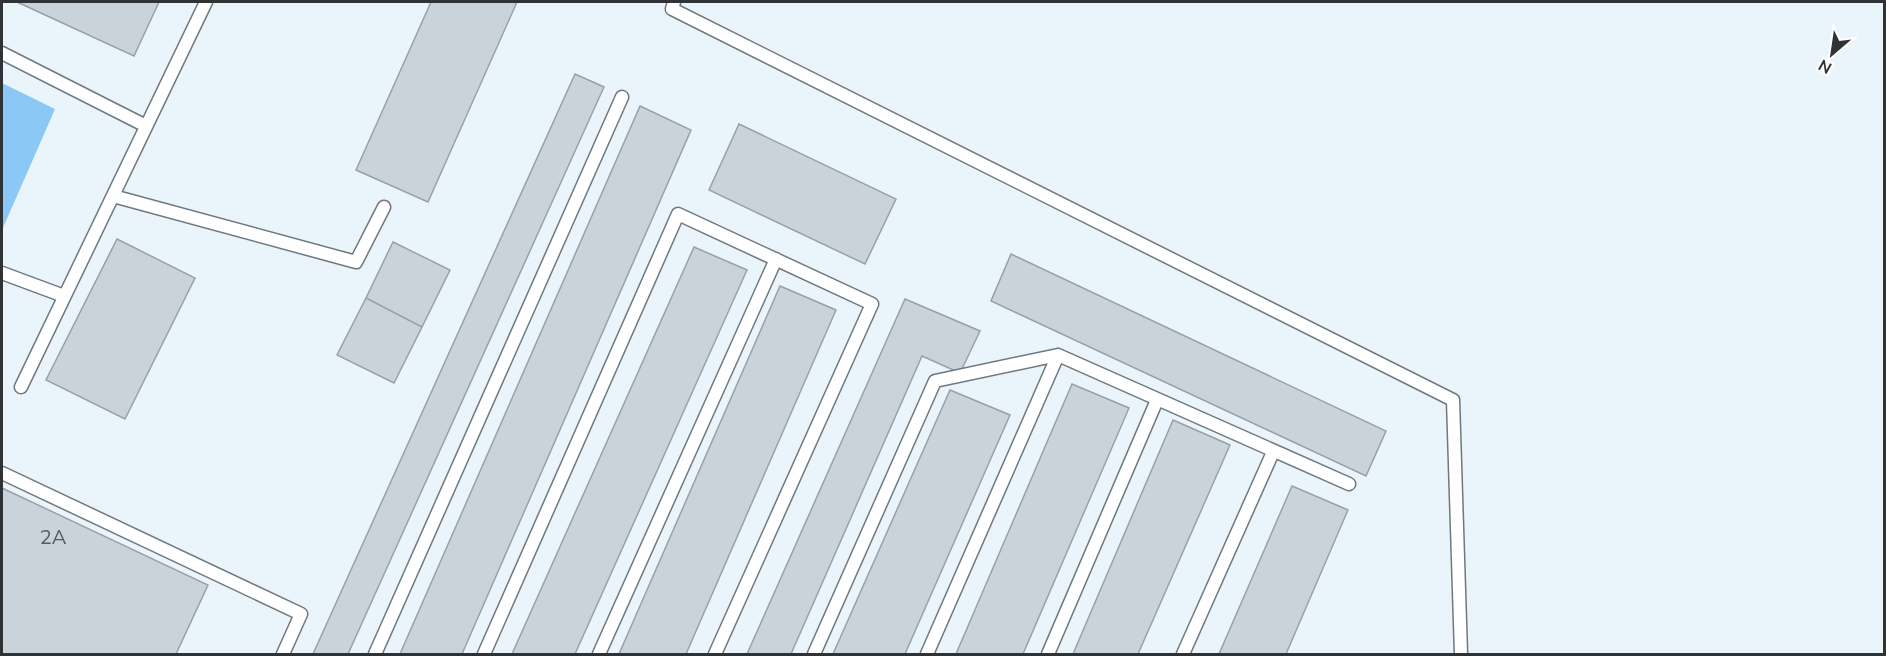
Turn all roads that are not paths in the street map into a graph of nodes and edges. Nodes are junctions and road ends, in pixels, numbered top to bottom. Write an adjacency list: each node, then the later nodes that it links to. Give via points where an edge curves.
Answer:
1 (206, 2): 5 (lane)
2 (674, 2): 26 (lane, via 672,9 1453,400)
3 (2, 53): 5 (lane)
4 (622, 97): 18 (lane)
5 (146, 126): 6 (lane)
6 (113, 196): 7 (lane, via 356,262); 10 (lane)
7 (384, 207)
8 (776, 259): 19 (lane, via 678,214); 20 (lane); 21 (lane, via 872,304)
9 (2, 273): 10 (lane)
10 (64, 296): 12 (lane)
11 (1058, 355): 13 (lane); 22 (lane, via 935,381); 23 (lane)
12 (21, 387)
13 (1158, 400): 14 (lane); 24 (lane)
14 (1273, 452): 16 (lane); 25 (lane)
15 (2, 473): 17 (lane, via 301,614)
16 (1349, 484)
17 (283, 654)
18 (375, 654)
19 (484, 654)
20 (599, 654)
21 (715, 654)
22 (814, 654)
23 (927, 654)
24 (1048, 654)
25 (1183, 654)
26 (1461, 654)

